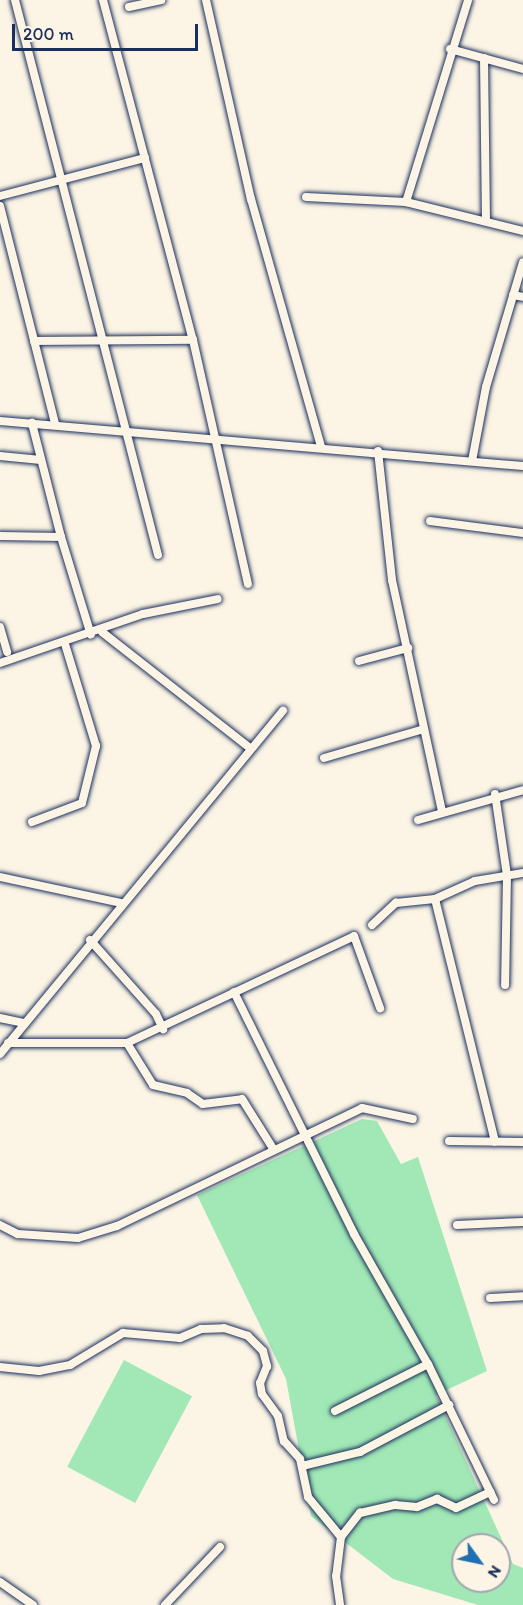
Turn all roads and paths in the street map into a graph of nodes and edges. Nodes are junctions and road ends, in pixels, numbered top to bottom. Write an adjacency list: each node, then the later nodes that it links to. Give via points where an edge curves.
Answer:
1 (15, 0): 11 (street)
2 (103, 0): 10 (street)
3 (161, 0): 6 (street)
4 (206, 0): 30 (street, via 251,198)
5 (468, 0): 7 (street)
6 (129, 8)
7 (450, 49): 8 (street); 14 (street)
8 (484, 58): 9 (street); 16 (street)
9 (523, 69)
10 (145, 158): 11 (street); 23 (street)
11 (62, 182): 12 (street); 22 (street)
12 (0, 196)
13 (306, 197): 14 (street)
14 (406, 202): 16 (street)
15 (0, 206): 17 (street)
16 (486, 220): 18 (street)
17 (2, 223): 24 (street)
18 (523, 231)
19 (523, 262): 20 (street)
20 (513, 295): 21 (street); 34 (street)
21 (523, 297)
22 (103, 340): 23 (street); 24 (street); 28 (street)
23 (193, 340): 29 (street)
24 (34, 341): 27 (street)
25 (0, 421): 26 (street)
26 (32, 423): 27 (street); 33 (street)
27 (55, 424): 28 (street)
28 (126, 431): 29 (street); 40 (street)
29 (213, 439): 30 (street); 41 (street)
30 (321, 447): 31 (street)
31 (378, 451): 34 (street); 47 (street, via 392,580)
32 (0, 456): 33 (street)
33 (41, 460): 39 (street)
34 (472, 461): 35 (street)
35 (523, 466)
36 (430, 521): 37 (street)
37 (523, 533)
38 (0, 536): 39 (street)
39 (61, 537): 45 (street)
40 (158, 555)
41 (248, 584)
42 (218, 599): 44 (street, via 143,614)
43 (0, 627): 48 (street)
44 (102, 632): 45 (street); 53 (street)
45 (91, 635): 46 (street)
46 (65, 644): 50 (street); 59 (street, via 96,746 82,803)
47 (408, 648): 49 (street); 52 (street)
48 (7, 652)
49 (359, 662)
50 (0, 663)
51 (283, 711): 53 (street)
52 (424, 729): 54 (street); 57 (street)
53 (251, 749): 64 (street)
54 (324, 758)
55 (523, 790): 56 (street)
56 (495, 794): 57 (street); 61 (street)
57 (442, 812): 58 (street)
58 (418, 820)
59 (32, 822)
60 (523, 873): 61 (street)
61 (507, 875): 63 (street, via 475,881); 67 (street)
62 (0, 877): 64 (street)
63 (435, 899): 65 (street, via 396,903); 79 (street)
64 (121, 903): 66 (street)
65 (372, 925)
66 (90, 940): 71 (street); 72 (street, via 156,1014)
67 (505, 985)
68 (234, 992): 69 (street, via 354,936); 72 (street); 77 (street)
69 (380, 1008)
70 (0, 1018): 71 (street)
71 (24, 1023): 73 (street)
72 (163, 1029): 74 (street)
73 (8, 1043): 74 (street); 75 (street)
74 (127, 1043): 81 (street, via 153,1085 187,1094 203,1104 242,1099)
75 (0, 1054)
76 (413, 1119): 77 (street, via 362,1107)
77 (305, 1135): 81 (street); 87 (street, via 354,1234)
78 (449, 1141): 79 (street)
79 (495, 1142): 80 (street)
80 (523, 1142)
81 (274, 1150): 83 (street, via 117,1226 78,1238 18,1234)
82 (523, 1222): 84 (street)
83 (0, 1225)
84 (457, 1225)
85 (523, 1296): 86 (street)
86 (490, 1298)
87 (428, 1364): 89 (street); 90 (street)
88 (0, 1366): 91 (street, via 39,1371 70,1365 123,1333 172,1338 201,1329 237,1330 263,1351 267,1366 260,1383 262,1394 278,1416 284,1441)
89 (449, 1405): 91 (street, via 360,1452); 92 (street)
90 (335, 1411)
91 (302, 1466): 94 (street, via 308,1497)
92 (490, 1492): 93 (street); 94 (street, via 456,1508 437,1499 417,1507 395,1505 360,1513)
93 (494, 1500)
94 (341, 1537): 99 (street, via 336,1576)
95 (220, 1547): 98 (street)
96 (0, 1581): 97 (street)
97 (33, 1605)
98 (165, 1605)
99 (340, 1605)

